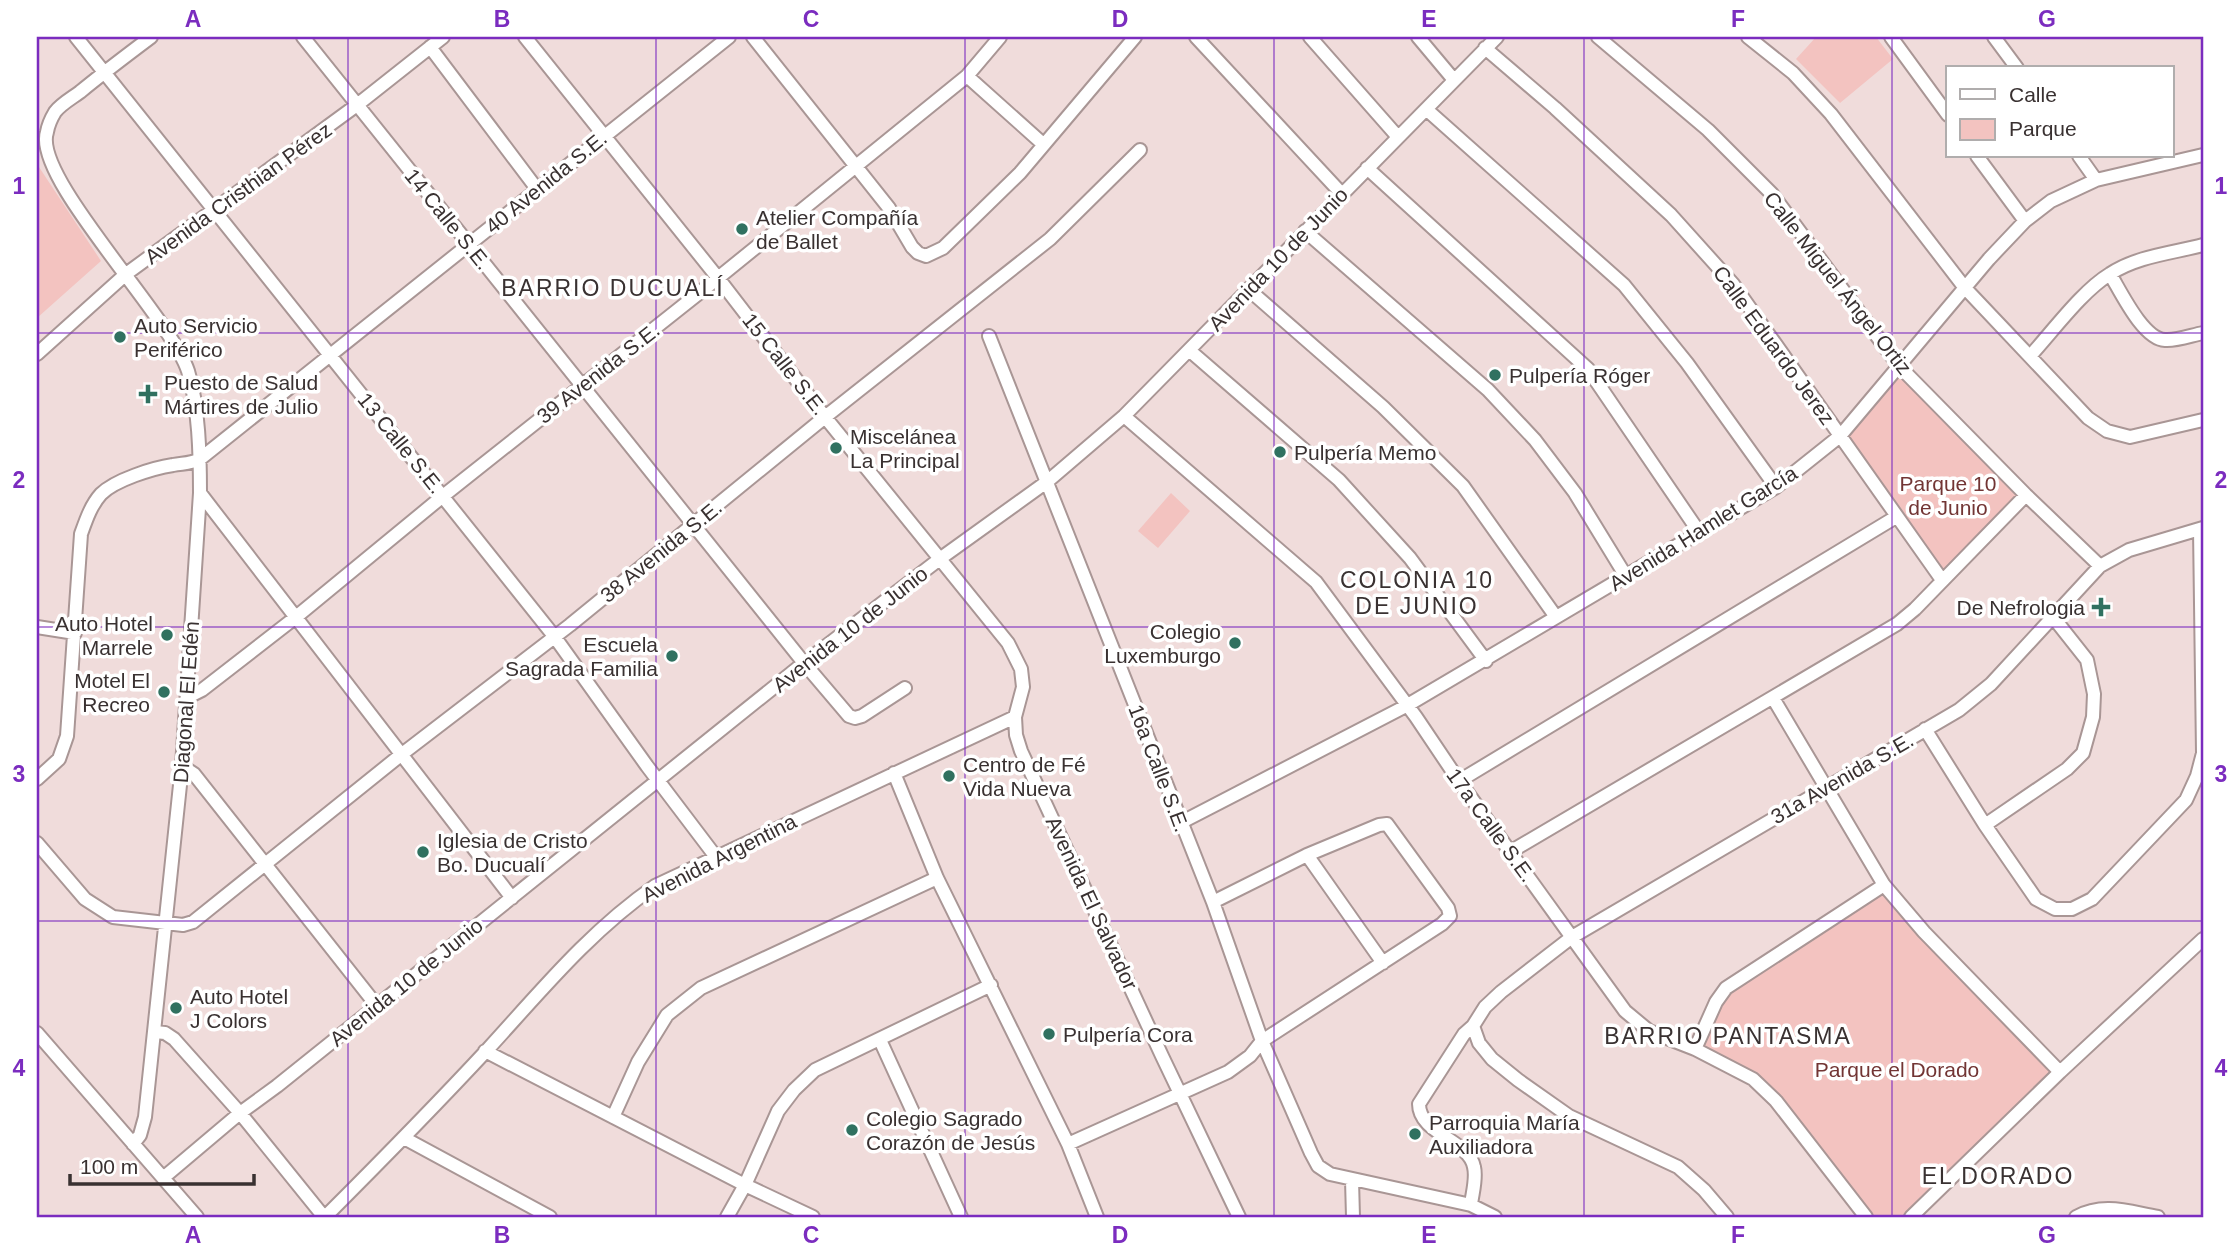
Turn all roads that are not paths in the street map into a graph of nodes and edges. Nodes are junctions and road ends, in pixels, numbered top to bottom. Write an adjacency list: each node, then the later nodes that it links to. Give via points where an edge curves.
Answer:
1 (76, 37): 21 (street, 13 Calle S.E.)
2 (151, 37): 21 (street, Diagonal El Edén)
3 (303, 37): 24 (street, 14 Calle S.E.)
4 (443, 37): 18 (street, Avenida Cristhian Pérez)
5 (525, 37): 27 (street, 15 Calle S.E.)
6 (729, 37): 27 (street, 40 Avenida S.E.)
7 (753, 37): 34 (street)
8 (1000, 37): 22 (street, 39 Avenida S.E.)
9 (1135, 37): 29 (street)
10 (1196, 37): 38 (street)
11 (1310, 37): 28 (street)
12 (1418, 37): 23 (street)
13 (1497, 37): 19 (street, Avenida 10 de Junio)
14 (1598, 37): 55 (street, Calle Miguel Ángel Ortiz, via 1708,130 1772,194)
15 (1748, 37): 47 (street, via 1793,73 1831,114)
16 (1891, 37): 26 (street)
17 (1994, 37): 20 (street)
18 (429, 47): 24 (street, Avenida Cristhian Pérez); 37 (street)
19 (1485, 48): 23 (street, Avenida 10 de Junio); 60 (street, Calle Eduardo Jerez, via 1671,215 1733,284)
20 (2016, 66)
21 (104, 72): 39 (street, 13 Calle S.E.); 44 (street, Diagonal El Edén, via 55,111 45,135 49,160 73,204)
22 (967, 76): 29 (street); 34 (street, 39 Avenida S.E.)
23 (1454, 80): 25 (street, Avenida 10 de Junio)
24 (358, 105): 39 (street, Avenida Cristhian Pérez); 42 (street, 14 Calle S.E.)
25 (1426, 109): 28 (street, Avenida 10 de Junio); 63 (street, via 1624,285 1687,363)
26 (1946, 112)
27 (604, 136): 37 (street, 40 Avenida S.E.); 46 (street, 15 Calle S.E.)
28 (1398, 137): 35 (street, Avenida 10 de Junio)
29 (1043, 144): 34 (street, via 1020,173 943,248 926,256 912,247 889,208)
30 (1140, 150): 58 (street, 38 Avenida S.E., via 1050,239)
31 (2203, 155): 36 (street, Avenida Hamlet García)
32 (1978, 158): 40 (street)
33 (2080, 158): 36 (street)
34 (854, 166): 46 (street, 39 Avenida S.E.)
35 (1367, 168): 38 (street, Avenida 10 de Junio); 70 (street, via 1588,369)
36 (2096, 180): 40 (street, Avenida Hamlet García, via 2051,201)
37 (537, 189): 42 (street, 40 Avenida S.E.)
38 (1342, 194): 41 (street, Avenida 10 de Junio)
39 (214, 210): 44 (street, Avenida Cristhian Pérez); 53 (street, 13 Calle S.E.)
40 (2025, 222): 47 (street, Avenida Hamlet García)
41 (1305, 231): 48 (street, Avenida 10 de Junio); 73 (street, via 1488,390 1535,440 1575,493)
42 (469, 244): 53 (street, 40 Avenida S.E.); 56 (street, 14 Calle S.E.)
43 (2203, 245): 45 (street, via 2133,262)
44 (126, 274): 52 (street, Avenida Cristhian Pérez); 61 (street, Diagonal El Edén, via 174,342 187,371)
45 (2109, 274): 49 (street, via 2154,338 2166,341); 54 (street)
46 (718, 278): 56 (street, 39 Avenida S.E.); 58 (street, 15 Calle S.E.)
47 (1965, 288): 54 (street); 55 (street, Avenida Hamlet García)
48 (1248, 289): 51 (street, Avenida 10 de Junio); 76 (street, via 1383,407 1463,486)
49 (2203, 332)
50 (989, 336): 62 (street, 16a Calle S.E.)
51 (1189, 350): 57 (street, Avenida 10 de Junio); 81 (street, via 1339,480 1410,558)
52 (37, 354)
53 (331, 356): 61 (street, 40 Avenida S.E.); 66 (street, 13 Calle S.E.)
54 (2030, 356): 59 (street, via 2088,418 2107,431 2130,437)
55 (1899, 366): 60 (street, Avenida Hamlet García); 65 (street, Calle Miguel Ángel Ortiz)
56 (582, 386): 66 (street, 39 Avenida S.E.); 68 (street, 14 Calle S.E.)
57 (1124, 416): 62 (street, Avenida 10 de Junio); 86 (street, 17a Calle S.E., via 1316,582)
58 (825, 417): 68 (street, 38 Avenida S.E.); 71 (street, 15 Calle S.E.)
59 (2203, 420)
60 (1840, 436): 63 (street, Avenida Hamlet García); 67 (street, Calle Eduardo Jerez)
61 (200, 459): 64 (street, Diagonal El Edén); 79 (street, via 123,480 102,494 81,534)
62 (1048, 481): 71 (street, Avenida 10 de Junio); 96 (street, 16a Calle S.E.)
63 (1776, 488): 70 (street, Avenida Hamlet García)
64 (200, 493): 75 (street); 84 (street, Diagonal El Edén)
65 (2026, 495): 72 (street, Calle Miguel Ángel Ortiz); 74 (street)
66 (443, 496): 75 (street, 39 Avenida S.E.); 80 (street, 13 Calle S.E.)
67 (1896, 517): 74 (street, Calle Eduardo Jerez); 94 (street)
68 (693, 525): 80 (street, 38 Avenida S.E.); 82 (street, 14 Calle S.E.)
69 (2202, 529): 72 (street, 31a Avenida S.E., via 2129,551); 97 (street, via 2203,753 2186,800 2092,899 2072,909 2055,909 2036,899)
70 (1699, 532): 73 (street, Avenida Hamlet García)
71 (941, 558): 82 (street, Avenida 10 de Junio); 87 (street, Avenida El Salvador, via 1008,643 1021,668 1023,687)
72 (2101, 566): 77 (street, 31a Avenida S.E.)
73 (1627, 578): 76 (street, Avenida Hamlet García)
74 (1942, 580): 85 (street, via 1896,624)
75 (296, 617): 84 (street, 39 Avenida S.E., via 202,690); 89 (street)
76 (1556, 617): 81 (street, Avenida Hamlet García)
77 (2053, 617): 88 (street, 31a Avenida S.E., via 1991,684); 97 (street, via 2087,660 2094,718 2082,753 2067,769)
78 (37, 627): 79 (street)
79 (75, 633): 92 (street, via 67,736 59,759)
80 (554, 636): 89 (street, 38 Avenida S.E.); 93 (street, 13 Calle S.E.)
81 (1486, 661): 86 (street, Avenida Hamlet García)
82 (804, 663): 83 (street, 14 Calle S.E., via 855,718); 93 (street, Avenida 10 de Junio)
83 (905, 688)
84 (186, 694): 90 (street, Diagonal El Edén)
85 (1773, 698): 95 (street); 99 (street)
86 (1406, 706): 94 (street, 17a Calle S.E.); 96 (street, Avenida Hamlet García)
87 (1014, 717): 91 (street, Avenida Argentina); 121 (street, Avenida El Salvador, via 1021,751)
88 (1925, 730): 95 (street, 31a Avenida S.E.); 97 (street)
89 (402, 754): 102 (street, 38 Avenida S.E.); 105 (street)
90 (182, 766): 102 (street, via 194,774); 107 (street, Diagonal El Edén)
91 (894, 773): 101 (street, Avenida Argentina); 103 (street)
92 (37, 779)
93 (658, 781): 101 (street, 13 Calle S.E.); 105 (street, Avenida 10 de Junio)
94 (1459, 781): 99 (street, 17a Calle S.E.)
95 (1826, 787): 104 (street); 108 (street, 31a Avenida S.E.)
96 (1180, 823): 106 (street, 16a Calle S.E.)
97 (1985, 825)
98 (37, 843): 107 (street, 38 Avenida S.E., via 85,899 114,917)
99 (1510, 852): 108 (street, 17a Calle S.E.)
100 (1307, 855): 106 (street); 110 (street); 110 (street, via 1387,824 1448,908 1450,916 1442,924)
101 (716, 857): 119 (street, Avenida Argentina, via 655,886 624,907 587,940)
102 (266, 864): 107 (street, 38 Avenida S.E., via 192,922); 112 (street)
103 (937, 878): 111 (street); 123 (street, via 701,988 667,1016 638,1062)
104 (1884, 885): 118 (street, via 1726,988); 120 (street)
105 (512, 898): 112 (street, Avenida 10 de Junio)
106 (1213, 902): 117 (street, 16a Calle S.E.)
107 (166, 923): 114 (street, Diagonal El Edén)
108 (1572, 937): 113 (street, 31a Avenida S.E., via 1501,992); 118 (street, 17a Calle S.E., via 1625,1011 1649,1031)
109 (2203, 939): 120 (street)
110 (1383, 963): 117 (street)
111 (991, 985): 116 (street); 126 (street)
112 (377, 1006): 122 (street, Avenida 10 de Junio)
113 (1473, 1026): 130 (street, 31a Avenida S.E., via 1419,1104 1419,1113 1428,1124 1473,1161); 141 (street, via 1479,1043 1516,1079 1569,1116 1678,1167)
114 (155, 1032): 122 (street, via 174,1039); 125 (street, Diagonal El Edén, via 143,1126)
115 (37, 1033): 125 (street)
116 (880, 1040): 129 (street, via 815,1070 794,1090 778,1111); 136 (street)
117 (1262, 1041): 121 (street, via 1228,1072); 128 (street, 16a Calle S.E., via 1318,1166)
118 (1695, 1049): 142 (street, 17a Calle S.E., via 1753,1079 1776,1101)
119 (485, 1051): 123 (street); 124 (street, Avenida Argentina)
120 (2060, 1072): 143 (street)
121 (1182, 1093): 126 (street); 138 (street, Avenida El Salvador)
122 (240, 1113): 127 (street, Avenida 10 de Junio); 132 (street)
123 (613, 1116): 129 (street)
124 (404, 1138): 132 (street, Avenida Argentina); 133 (street)
125 (133, 1144): 127 (street)
126 (1068, 1144): 137 (street)
127 (163, 1178): 131 (street)
128 (1352, 1180): 130 (street, 16a Calle S.E.); 139 (street)
129 (744, 1185): 134 (street); 135 (street)
130 (1471, 1205): 140 (street, 16a Calle S.E.)
131 (197, 1217)
132 (324, 1217)
133 (550, 1217)
134 (727, 1217)
135 (813, 1217)
136 (961, 1217)
137 (1097, 1217)
138 (1239, 1217)
139 (1353, 1217)
140 (1495, 1217)
141 (1727, 1217)
142 (1866, 1217)
143 (1911, 1217)
144 (2076, 1217): 145 (street, via 2108,1208)
145 (2158, 1217)

